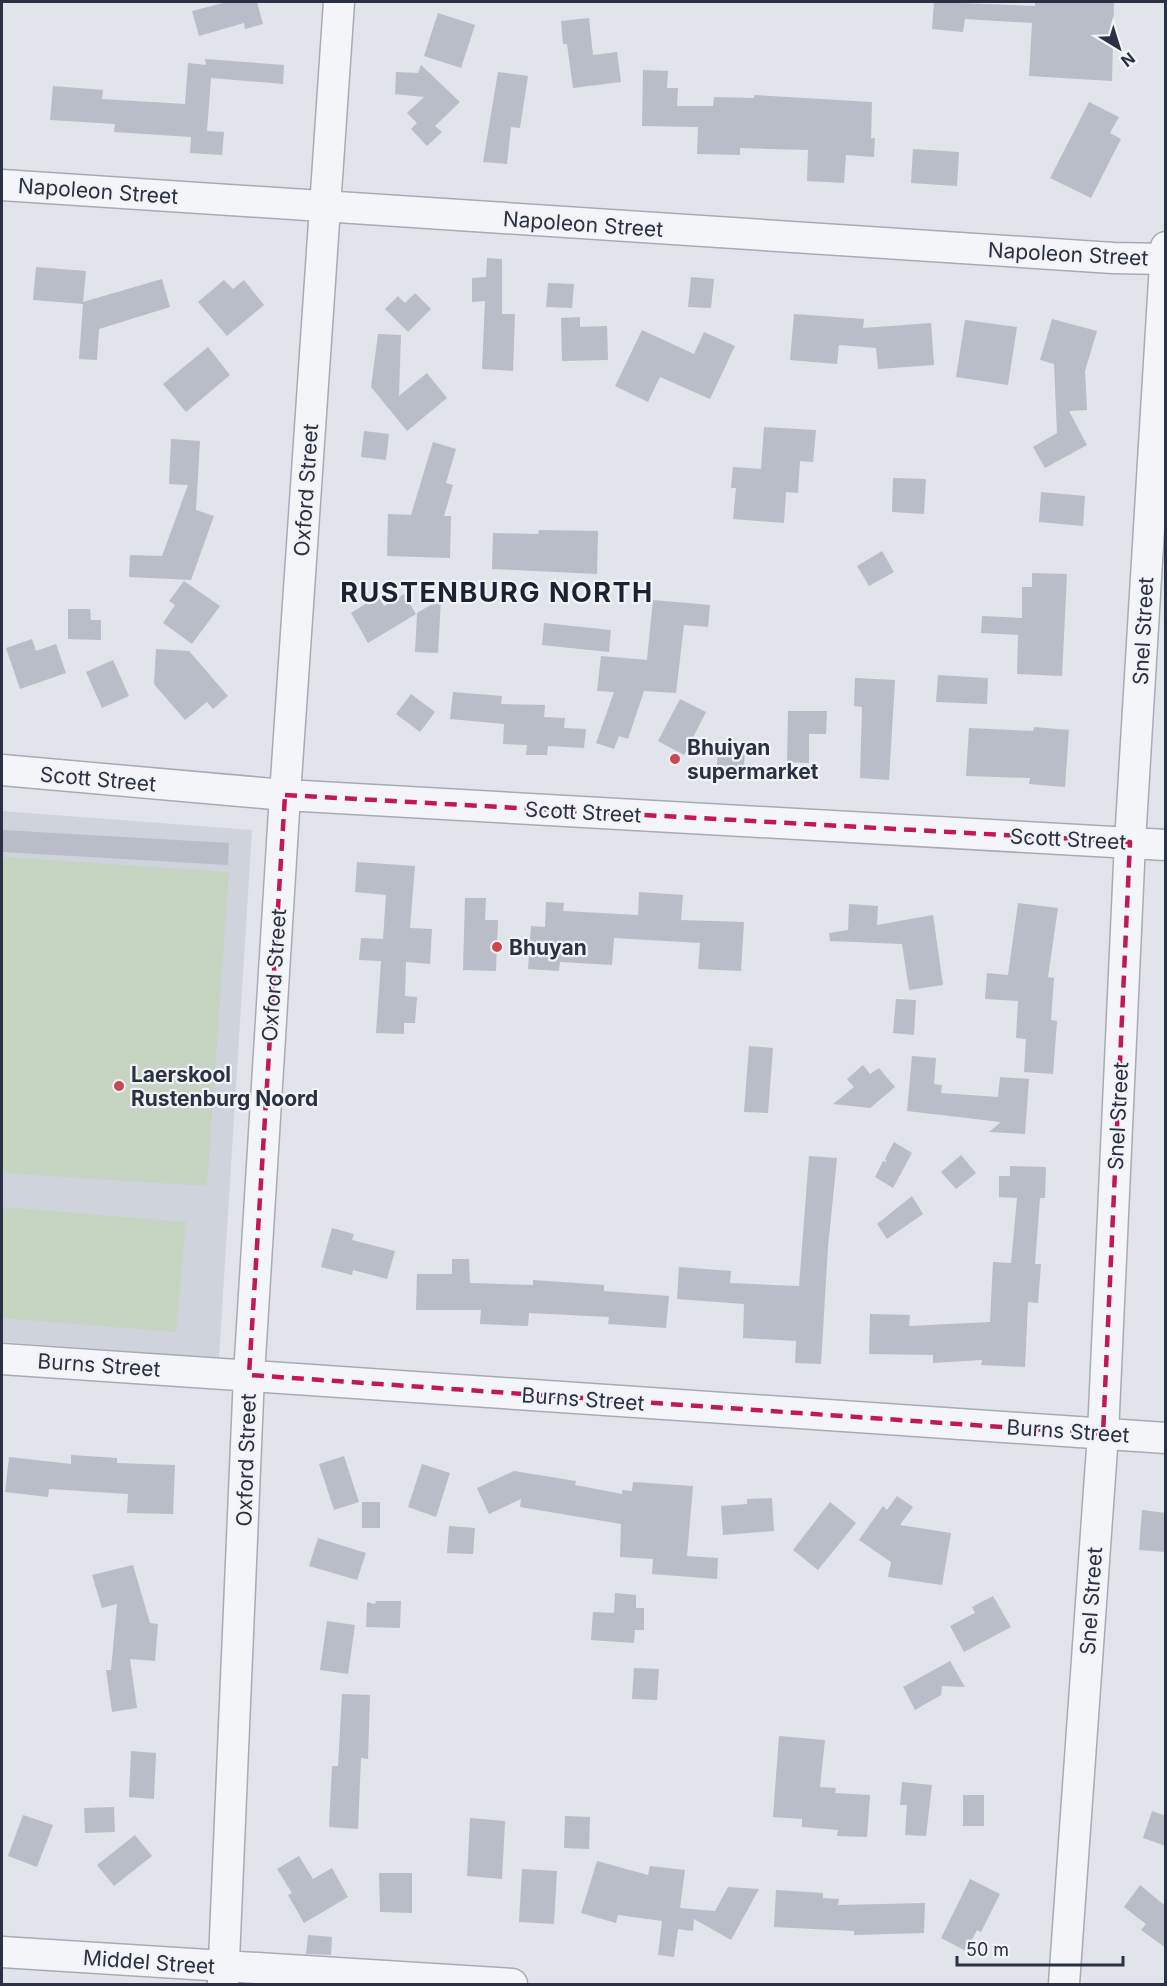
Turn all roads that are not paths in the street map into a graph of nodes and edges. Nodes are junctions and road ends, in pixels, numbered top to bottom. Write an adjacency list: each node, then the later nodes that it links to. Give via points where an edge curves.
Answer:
1 (339, 2): 3 (street, Oxford Street)
2 (2, 185): 3 (street, Napoleon Street)
3 (325, 207): 5 (street, Napoleon Street); 7 (street, Oxford Street)
4 (1166, 247): 5 (street, Snel Street)
5 (1165, 259): 8 (street, Snel Street)
6 (2, 770): 7 (street, Scott Street)
7 (285, 795): 8 (street, Scott Street); 11 (street, Oxford Street)
8 (1130, 842): 9 (street, Scott Street); 12 (street, Snel Street)
9 (1166, 845)
10 (2, 1359): 11 (street, Burns Street)
11 (249, 1375): 12 (street, Burns Street); 15 (street, Oxford Street)
12 (1103, 1434): 13 (street, Burns Street); 17 (street, Snel Street)
13 (1166, 1438)
14 (2, 1952): 15 (street, Middel Street)
15 (224, 1975): 16 (street, Middel Street)
16 (512, 1984)
17 (1064, 1984)

